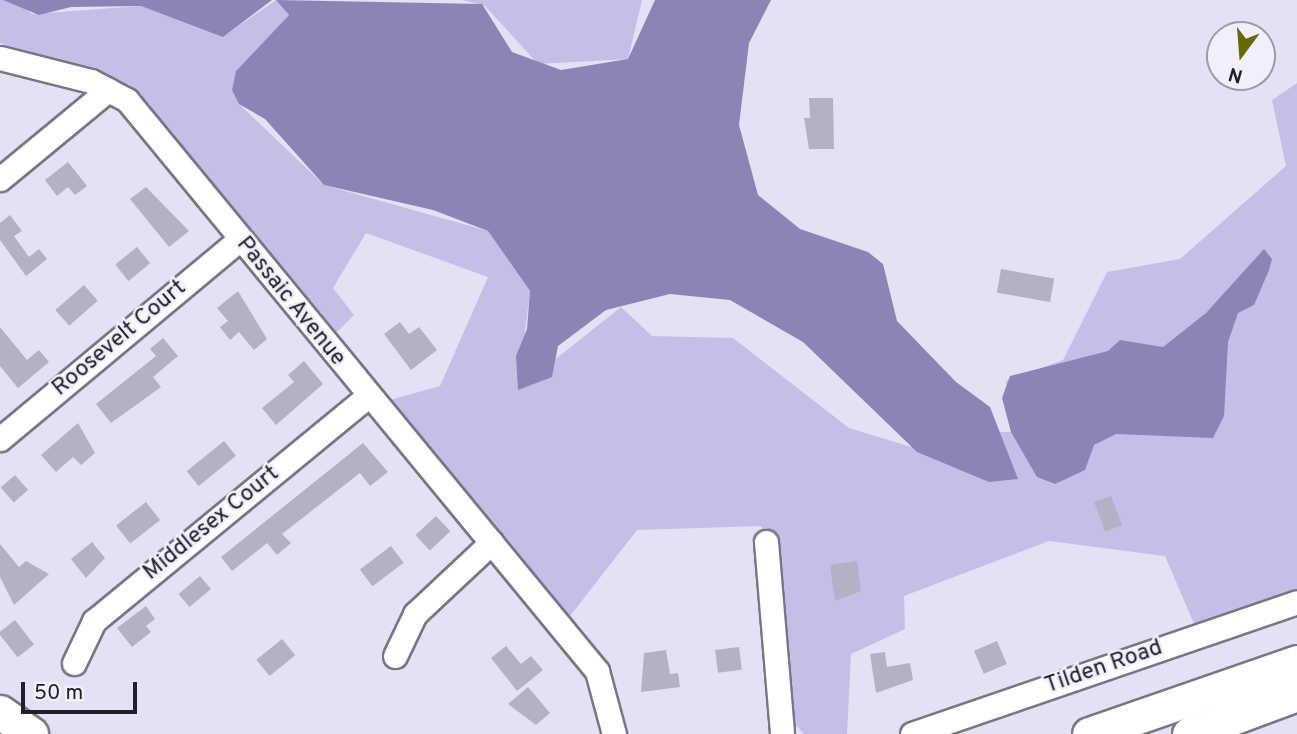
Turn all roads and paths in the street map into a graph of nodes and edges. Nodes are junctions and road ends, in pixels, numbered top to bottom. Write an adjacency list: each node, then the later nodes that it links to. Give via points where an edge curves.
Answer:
1 (0, 58): 2 (street)
2 (108, 90): 3 (street); 4 (street, Passaic Avenue, via 127,100)
3 (0, 179)
4 (240, 239): 5 (street, Passaic Avenue); 6 (street, Roosevelt Court)
5 (367, 397): 7 (street, Passaic Avenue); 12 (street, Middlesex Court, via 94,621)
6 (0, 439)
7 (492, 542): 10 (street, via 415,614); 16 (street, Passaic Avenue, via 597,671)
8 (765, 542): 17 (street)
9 (1297, 603): 18 (street, Tilden Road)
10 (395, 656)
11 (1297, 662): 19 (highway)
12 (74, 663)
13 (1297, 694): 20 (highway)
14 (0, 712): 15 (highway)
15 (32, 734)
16 (614, 734)
17 (782, 734)
18 (912, 734)
19 (1089, 734)
20 (1189, 734)

